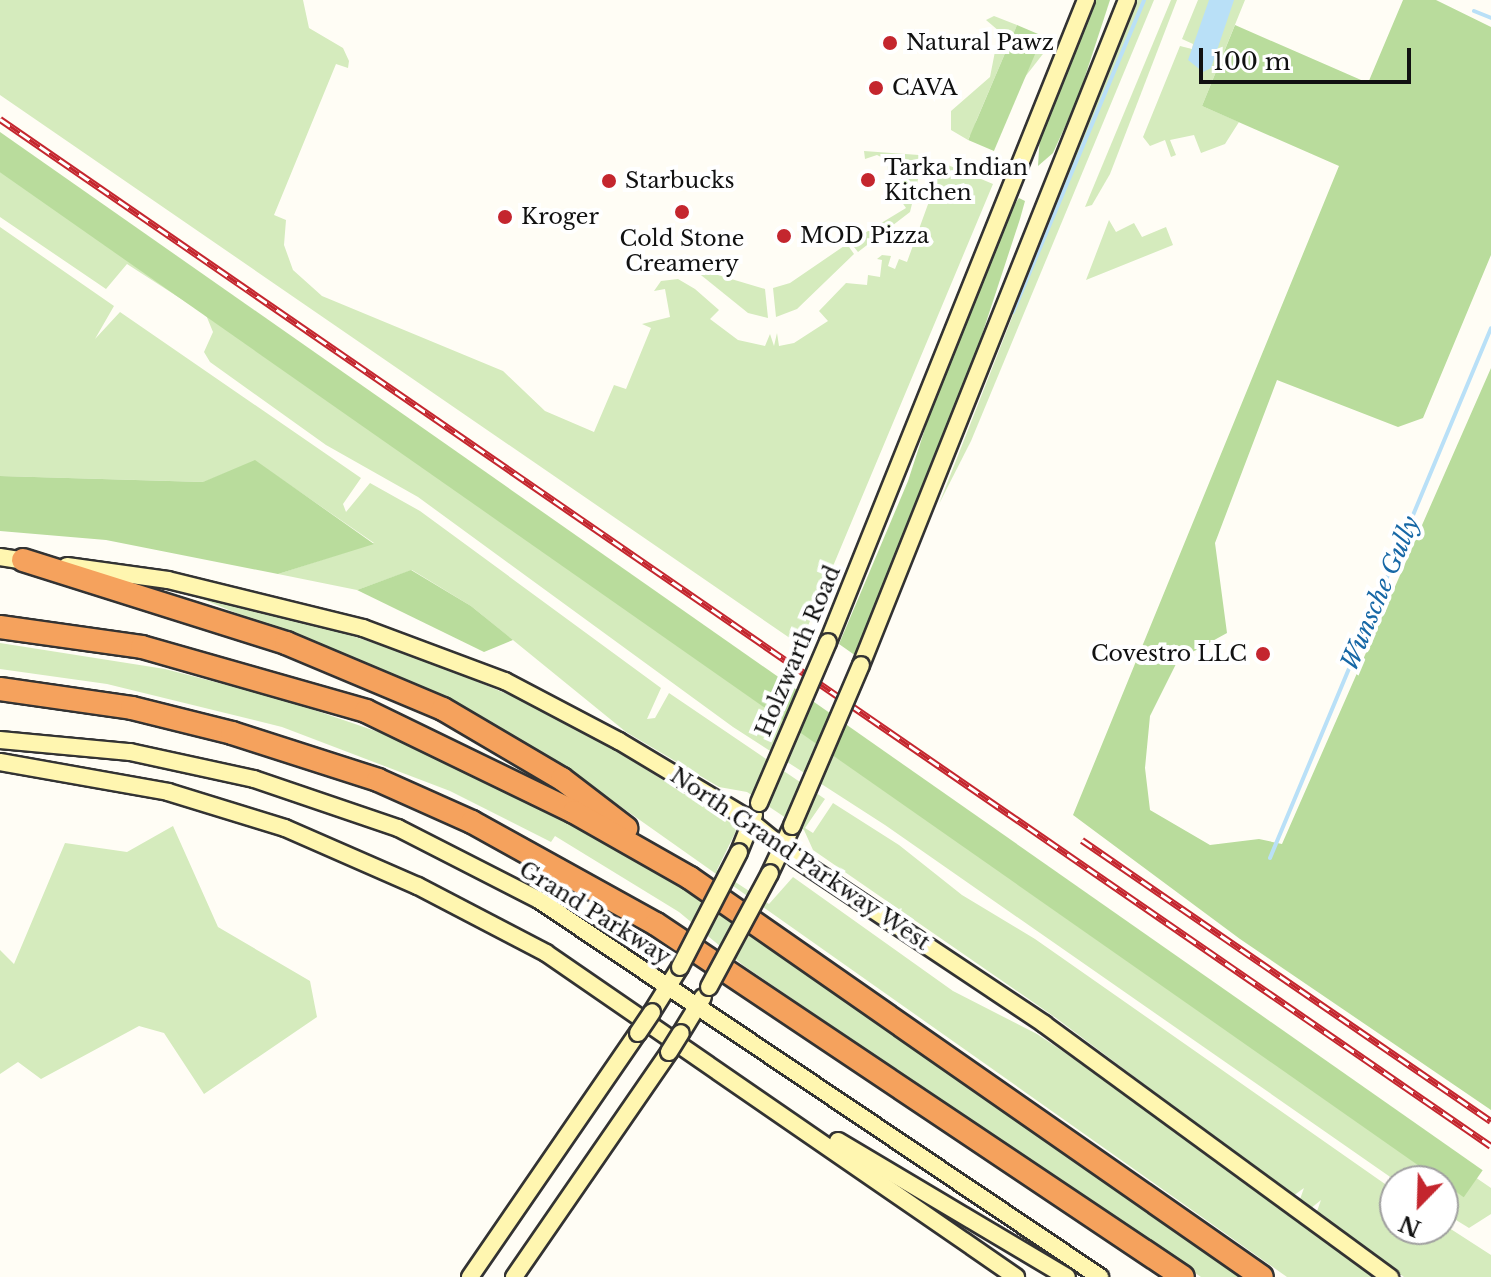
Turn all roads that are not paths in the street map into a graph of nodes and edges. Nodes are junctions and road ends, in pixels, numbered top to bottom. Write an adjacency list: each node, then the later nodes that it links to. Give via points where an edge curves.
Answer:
1 (1086, 0): 9 (main road, Holzwarth Road, bridge)
2 (1127, 0): 10 (main road, bridge, via 861,665)
3 (0, 557): 4 (main road, North Grand Parkway West)
4 (23, 560): 9 (main road, North Grand Parkway West, via 168,580 363,628 505,681 644,755); 11 (highway, via 286,643 443,709 562,779)
5 (0, 627): 11 (highway, via 142,647 366,711 574,812)
6 (0, 689): 20 (highway, via 132,708 232,733 364,775 472,822 656,924)
7 (0, 740): 12 (main road, Grand Parkway, via 130,752 254,779 398,828 539,900)
8 (0, 762): 14 (main road, via 168,792 285,828 418,886 546,953)
9 (751, 822): 10 (main road, North Grand Parkway West); 12 (main road, Holzwarth Road, bridge)
10 (782, 847): 13 (main road, bridge); 22 (main road, North Grand Parkway West, via 1044,1024)
11 (690, 878): 21 (highway)
12 (668, 985): 13 (main road, Grand Parkway); 15 (main road, Holzwarth Road, bridge)
13 (699, 1005): 16 (main road, bridge); 19 (main road, Grand Parkway)
14 (726, 1075): 17 (main road); 18 (main road)
15 (470, 1277)
16 (514, 1277)
17 (1016, 1277)
18 (1067, 1277)
19 (1100, 1277)
20 (1183, 1277)
21 (1262, 1277)
22 (1390, 1277)

